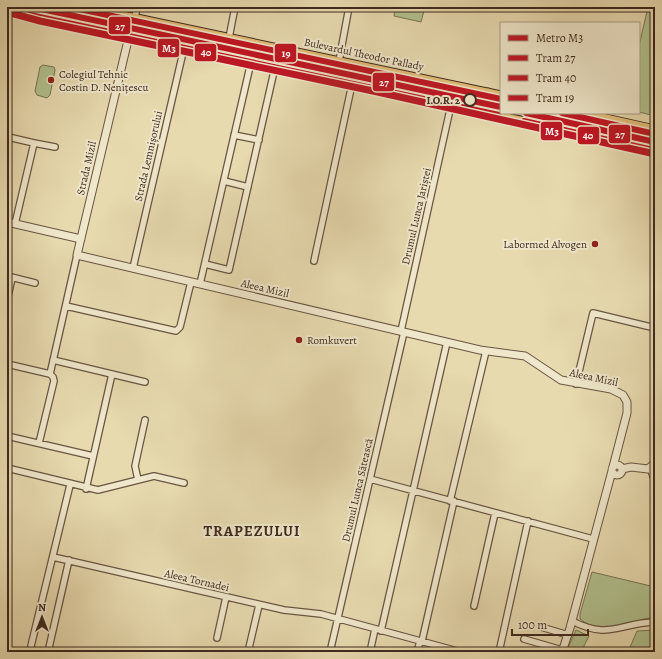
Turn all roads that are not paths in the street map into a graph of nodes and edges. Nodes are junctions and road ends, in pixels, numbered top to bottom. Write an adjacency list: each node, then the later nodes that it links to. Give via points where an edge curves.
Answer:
1 (80, 7): 5 (main road, Bulevardul Theodor Pallady)
2 (137, 7): 7 (street)
3 (235, 7): 9 (street)
4 (349, 7): 11 (street)
5 (94, 8): 7 (main road, Bulevardul Theodor Pallady)
6 (7, 10): 8 (main road)
7 (135, 18): 8 (main road); 9 (main road, Bulevardul Theodor Pallady)
8 (128, 36): 10 (main road); 31 (street, Strada Mizil)
9 (229, 38): 11 (main road, Bulevardul Theodor Pallady)
10 (184, 48): 12 (main road); 35 (street, Strada Lemnișorului)
11 (339, 61): 15 (main road, Bulevardul Theodor Pallady)
12 (251, 62): 13 (main road); 21 (street)
13 (275, 68): 14 (main road); 22 (street)
14 (352, 84): 17 (main road); 33 (street)
15 (488, 93): 16 (main road, Bulevardul Theodor Pallady); 18 (main road)
16 (500, 96)
17 (451, 105): 18 (main road); 43 (street, Drumul Lunca Jariștei)
18 (484, 112): 26 (main road)
19 (583, 114): 20 (main road)
20 (655, 130)
21 (234, 134): 22 (street); 27 (street)
22 (259, 140): 28 (street)
23 (7, 142): 24 (street, via 8,137)
24 (34, 143): 25 (street); 30 (street)
25 (55, 147)
26 (655, 150)
27 (224, 181): 28 (street); 34 (street)
28 (248, 187): 34 (street, via 230,270)
29 (7, 222): 30 (street)
30 (15, 224): 31 (street)
31 (81, 240): 32 (street, Strada Mizil)
32 (77, 255): 35 (street, Aleea Mizil); 41 (street, Strada Mizil)
33 (314, 261)
34 (205, 264): 39 (street)
35 (132, 268): 37 (street, Aleea Mizil)
36 (10, 277): 38 (street); 40 (street)
37 (191, 282): 39 (street, Aleea Mizil); 41 (street, via 180,327 176,331)
38 (35, 283)
39 (200, 284): 43 (street, Aleea Mizil)
40 (7, 301)
41 (66, 306): 46 (street, Strada Mizil)
42 (655, 328): 51 (street, via 593,313)
43 (402, 331): 44 (street, Aleea Mizil); 59 (street, Drumul Lunca Sătească)
44 (447, 342): 45 (street, Aleea Mizil); 65 (street)
45 (486, 351): 51 (street, Aleea Mizil, via 528,358 557,379); 66 (street)
46 (53, 360): 48 (street, Strada Mizil); 49 (street)
47 (7, 364): 48 (street)
48 (50, 374): 54 (street, Strada Mizil, via 54,381)
49 (112, 374): 50 (street); 55 (street)
50 (144, 382)
51 (576, 384): 58 (street, Aleea Mizil, via 615,390 623,395 627,402 627,416)
52 (145, 420): 60 (street, via 135,466)
53 (7, 436): 54 (street)
54 (39, 443): 55 (street)
55 (93, 456): 64 (street)
56 (652, 466): 58 (street, via 630,466); 61 (street)
57 (7, 468): 63 (street)
58 (617, 470): 69 (street, via 605,498)
59 (370, 479): 65 (street); 75 (street, Drumul Lunca Sătească)
60 (138, 480): 62 (street, via 156,476); 64 (street, via 103,490)
61 (655, 481)
62 (184, 483)
63 (70, 484): 64 (street); 70 (street)
64 (86, 489)
65 (413, 491): 66 (street); 79 (street)
66 (452, 501): 67 (street); 83 (street)
67 (495, 513): 68 (street); 74 (street)
68 (528, 521): 69 (street); 92 (street)
69 (593, 539): 76 (street)
70 (53, 557): 71 (street, Aleea Tornadei); 84 (street)
71 (69, 560): 72 (street, Aleea Tornadei); 86 (street)
72 (226, 597): 73 (street, Aleea Tornadei); 81 (street)
73 (259, 605): 75 (street, Aleea Tornadei); 87 (street)
74 (474, 606)
75 (338, 619): 79 (street, Aleea Tornadei); 88 (street, Drumul Lunca Sătească)
76 (572, 621): 77 (street, via 586,628 601,631); 80 (street)
77 (655, 622)
78 (541, 627): 80 (street)
79 (378, 630): 83 (street, Aleea Tornadei); 89 (street)
80 (568, 635): 85 (street)
81 (217, 638)
82 (524, 639): 85 (street)
83 (421, 641): 90 (street); 91 (street, Aleea Tornadei)
84 (31, 646)
85 (562, 651)
86 (48, 652)
87 (248, 652)
88 (330, 652)
89 (370, 652)
90 (417, 652)
91 (460, 652)
92 (498, 652)

